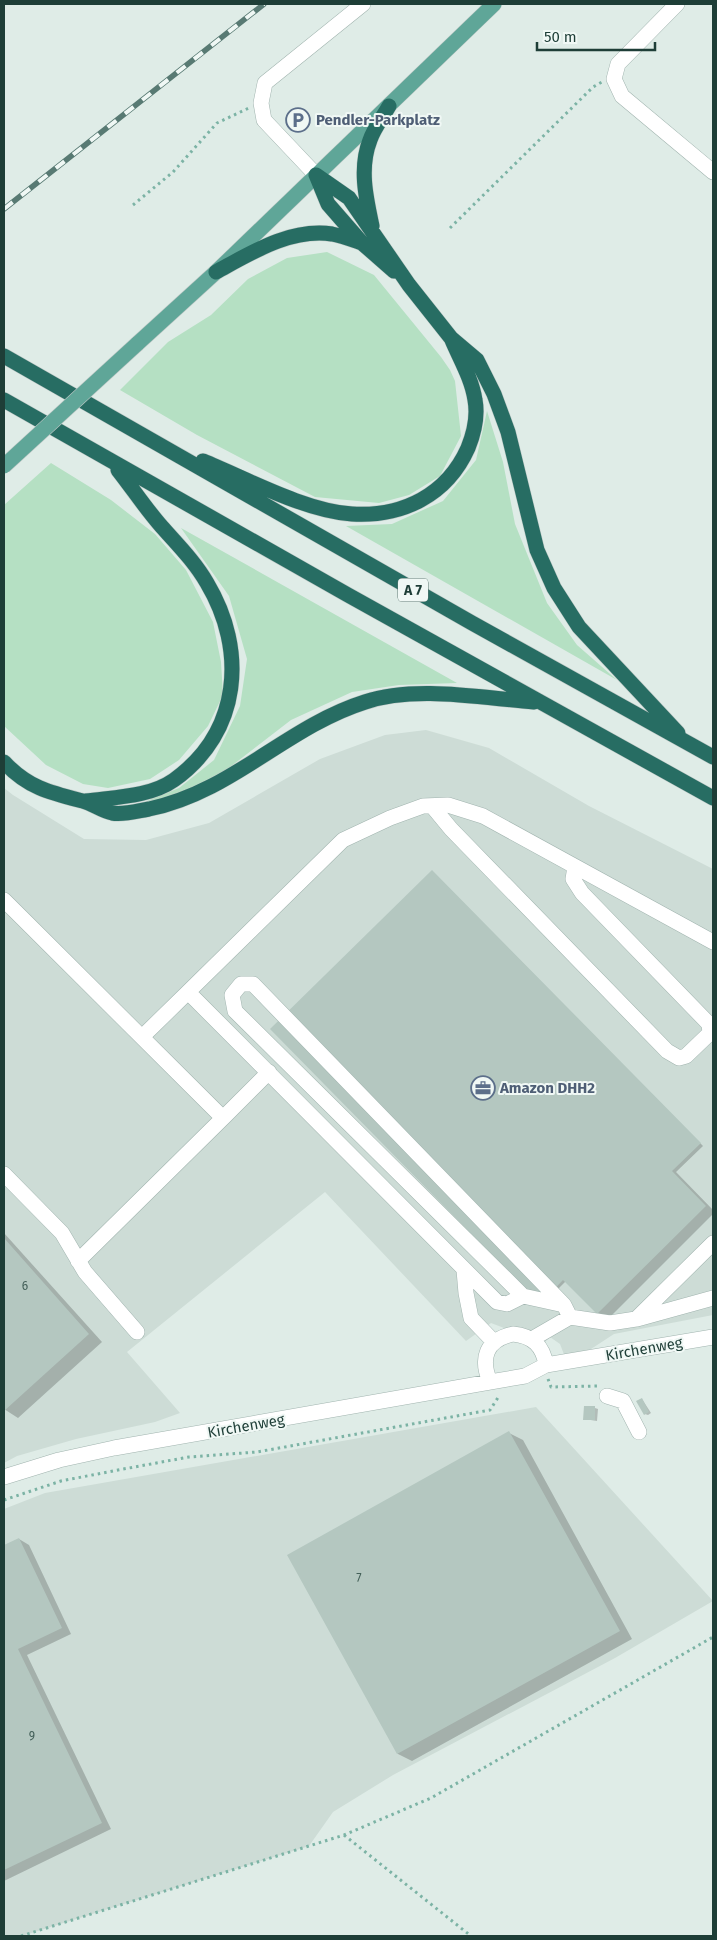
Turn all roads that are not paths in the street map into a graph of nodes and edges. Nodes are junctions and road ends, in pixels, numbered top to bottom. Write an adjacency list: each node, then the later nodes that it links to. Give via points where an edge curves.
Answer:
1 (363, 4): 6 (street, via 265,83 261,103 264,120)
2 (494, 4): 4 (main road)
3 (677, 4): 5 (street, via 618,64 614,79 622,96)
4 (390, 106): 6 (main road); 7 (highway, via 370,140 364,162)
5 (713, 172)
6 (316, 175): 7 (highway, via 348,198); 8 (highway, via 328,204); 9 (main road)
7 (372, 230): 10 (highway)
8 (362, 243): 9 (highway, via 332,234 301,235 266,245); 10 (highway)
9 (216, 272): 16 (main road, bridge)
10 (409, 285): 11 (highway)
11 (451, 338): 14 (highway, via 476,400 472,438 461,464 443,486 420,502 392,512 352,514 311,506); 18 (highway, via 477,360 494,394 508,432 537,550 554,588 579,627)
12 (4, 356): 14 (highway, A 7)
13 (4, 400): 15 (highway, A 7)
14 (140, 434): 18 (highway, A 7)
15 (114, 464): 17 (highway, A 7); 22 (highway, via 207,583 228,632 234,678 230,700 216,735 174,781 140,794)
16 (4, 466)
17 (538, 702): 21 (highway, A 7); 22 (highway, via 438,694 386,696 347,708 302,729 236,774 175,804 111,813)
18 (688, 743): 19 (highway, A 7)
19 (713, 757)
20 (4, 762): 22 (highway, via 34,786)
21 (713, 798)
22 (85, 802)
23 (432, 806): 24 (street, via 448,805 483,816); 24 (street, via 667,1050 679,1058 686,1056 710,1033 709,1024 582,893 574,880); 27 (street, via 390,818 343,840)
24 (575, 866): 26 (street)
25 (4, 900): 28 (street)
26 (713, 942)
27 (188, 992): 28 (street); 29 (street)
28 (142, 1037): 30 (street)
29 (269, 1072): 30 (street); 34 (street)
30 (223, 1118): 33 (street)
31 (4, 1174): 33 (street, via 62,1233)
32 (713, 1242): 38 (street)
33 (78, 1261): 39 (street)
34 (464, 1270): 35 (street, via 497,1302 507,1304); 42 (street, via 472,1318)
35 (523, 1296): 37 (street); 37 (street, via 235,1011 232,995 240,984 253,984)
36 (713, 1298): 38 (street)
37 (567, 1311): 38 (street, via 610,1323); 41 (street)
38 (636, 1319)
39 (136, 1332)
40 (713, 1337): 43 (street, Kirchenweg)
41 (532, 1339): 42 (street, via 513,1334); 43 (street, via 545,1355)
42 (494, 1342): 44 (street, via 484,1359 484,1370)
43 (546, 1365): 44 (street, Kirchenweg, via 525,1376)
44 (490, 1382): 47 (street, Kirchenweg, via 114,1448)
45 (607, 1396): 46 (street, via 622,1401)
46 (640, 1432)
47 (4, 1477)

